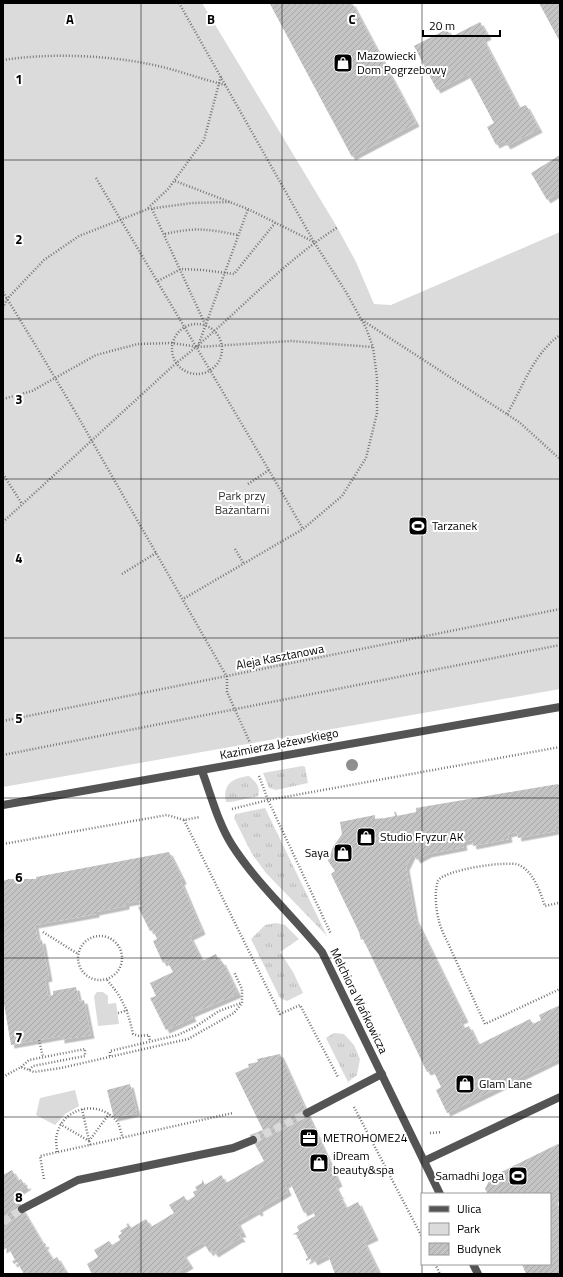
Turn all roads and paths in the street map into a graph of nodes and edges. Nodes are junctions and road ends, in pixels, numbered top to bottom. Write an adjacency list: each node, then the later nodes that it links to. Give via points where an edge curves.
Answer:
1 (180, 3): 3 (path)
2 (3, 60): 4 (path, via 64,56 116,58 151,64)
3 (221, 76): 4 (path); 5 (path)
4 (220, 83): 5 (path); 7 (path, via 204,140)
5 (227, 85): 17 (path)
6 (96, 178): 12 (path)
7 (175, 181): 8 (path); 9 (path)
8 (232, 202): 10 (path, via 192,203); 11 (path)
9 (148, 209): 10 (path); 12 (path)
10 (152, 209): 15 (path)
11 (248, 209): 13 (path); 16 (path)
12 (120, 219): 20 (path); 22 (path, via 79,236 44,260)
13 (275, 224): 17 (path); 19 (path, via 234,274)
14 (338, 227): 17 (path)
15 (165, 234): 16 (path, via 194,228); 18 (path)
16 (238, 235): 19 (path)
17 (314, 242): 24 (path); 27 (path)
18 (181, 269): 19 (path); 20 (path); 25 (path)
19 (226, 272): 25 (path)
20 (158, 281): 26 (path)
21 (3, 292): 22 (path)
22 (7, 299): 23 (path); 37 (path, bridge)
23 (3, 308)
24 (361, 320): 32 (path); 36 (path)
25 (205, 324): 26 (path); 27 (path); 31 (path)
26 (184, 328): 29 (path, via 176,334); 31 (path)
27 (215, 330): 30 (path); 31 (path)
28 (560, 335): 36 (path, via 546,346 535,361)
29 (172, 343): 31 (path); 33 (path, via 171,351); 35 (path, via 115,348 96,355 32,391)
30 (222, 345): 31 (path); 32 (path, via 291,341); 34 (path, via 219,362)
31 (198, 347): 33 (path); 34 (path)
32 (373, 347): 44 (path, via 377,378 377,414 366,458 342,496)
33 (175, 364): 34 (path, via 186,373 202,375); 37 (path)
34 (211, 370): 39 (path)
35 (3, 399)
36 (507, 414): 38 (path)
37 (91, 442): 42 (path); 46 (path)
38 (560, 459)
39 (269, 470): 41 (path); 44 (path)
40 (3, 474): 42 (path)
41 (248, 484)
42 (22, 504): 43 (path)
43 (3, 522)
44 (303, 529): 47 (path)
45 (235, 549): 47 (path)
46 (156, 553): 48 (path); 49 (path)
47 (244, 564): 49 (path)
48 (122, 574)
49 (183, 599): 52 (path)
50 (560, 609): 52 (path, Aleja Kasztanowa)
51 (560, 645): 54 (path)
52 (227, 677): 54 (path, via 227,692); 55 (path, Aleja Kasztanowa)
53 (560, 707): 58 (street, Kazimierza Jeżewskiego)
54 (235, 708): 57 (path); 58 (path, via 251,741)
55 (3, 721)
56 (560, 747): 60 (path)
57 (3, 755)
58 (254, 761): 59 (street, Kazimierza Jeżewskiego); 60 (path)
59 (202, 771): 61 (street, Kazimierza Jeżewskiego); 62 (street, Melchiora Wańkowicza)
60 (268, 800): 62 (path)
61 (3, 805)
62 (217, 813): 63 (path); 80 (street, Melchiora Wańkowicza, via 231,844 257,878 322,952)
63 (184, 820): 64 (path, via 167,815); 82 (path, via 280,1014 300,1005)
64 (3, 844)
65 (558, 902): 70 (path, via 545,906 529,873 509,862 444,875 438,880 436,899 439,921 485,1024)
66 (43, 932): 67 (path)
67 (78, 954): 69 (path, via 80,969 85,975 92,980); 69 (path, via 84,943 91,938 100,936 116,943 121,950 121,967 116,974)
68 (234, 972): 71 (path, via 242,989)
69 (107, 979): 72 (path)
70 (560, 989)
71 (242, 1003): 75 (path, via 219,1011 178,1035); 76 (path, via 234,1013 188,1039)
72 (128, 1010): 73 (path); 75 (path, via 132,1034 148,1035)
73 (118, 1013)
74 (39, 1040): 77 (path)
75 (150, 1041): 76 (path, via 110,1051)
76 (110, 1056): 79 (path, via 61,1068 34,1072)
77 (43, 1057): 78 (path, via 29,1060); 79 (path, via 84,1049 85,1056 33,1066)
78 (21, 1067): 79 (path); 81 (path)
79 (28, 1070)
80 (382, 1074): 82 (street); 93 (street, Melchiora Wańkowicza)
81 (3, 1077)
82 (346, 1093): 86 (street); 97 (path)
83 (560, 1097): 93 (street)
84 (82, 1109): 87 (path, via 97,1108); 88 (path, via 71,1112); 91 (path)
85 (233, 1113): 89 (path)
86 (307, 1113)
87 (109, 1114): 89 (path, via 118,1124); 91 (path)
88 (60, 1124): 91 (path); 92 (path, via 56,1135)
89 (123, 1138): 91 (path)
90 (253, 1140): 96 (street, via 233,1148 78,1180)
91 (89, 1143): 92 (path)
92 (57, 1152): 94 (path, via 40,1156 44,1180)
93 (424, 1161): 95 (street, Melchiora Wańkowicza)
94 (38, 1184)
95 (440, 1193)
96 (22, 1209)
97 (421, 1235)
98 (436, 1265): 100 (path)
99 (474, 1265): 101 (street)
100 (440, 1274)
101 (478, 1274)

